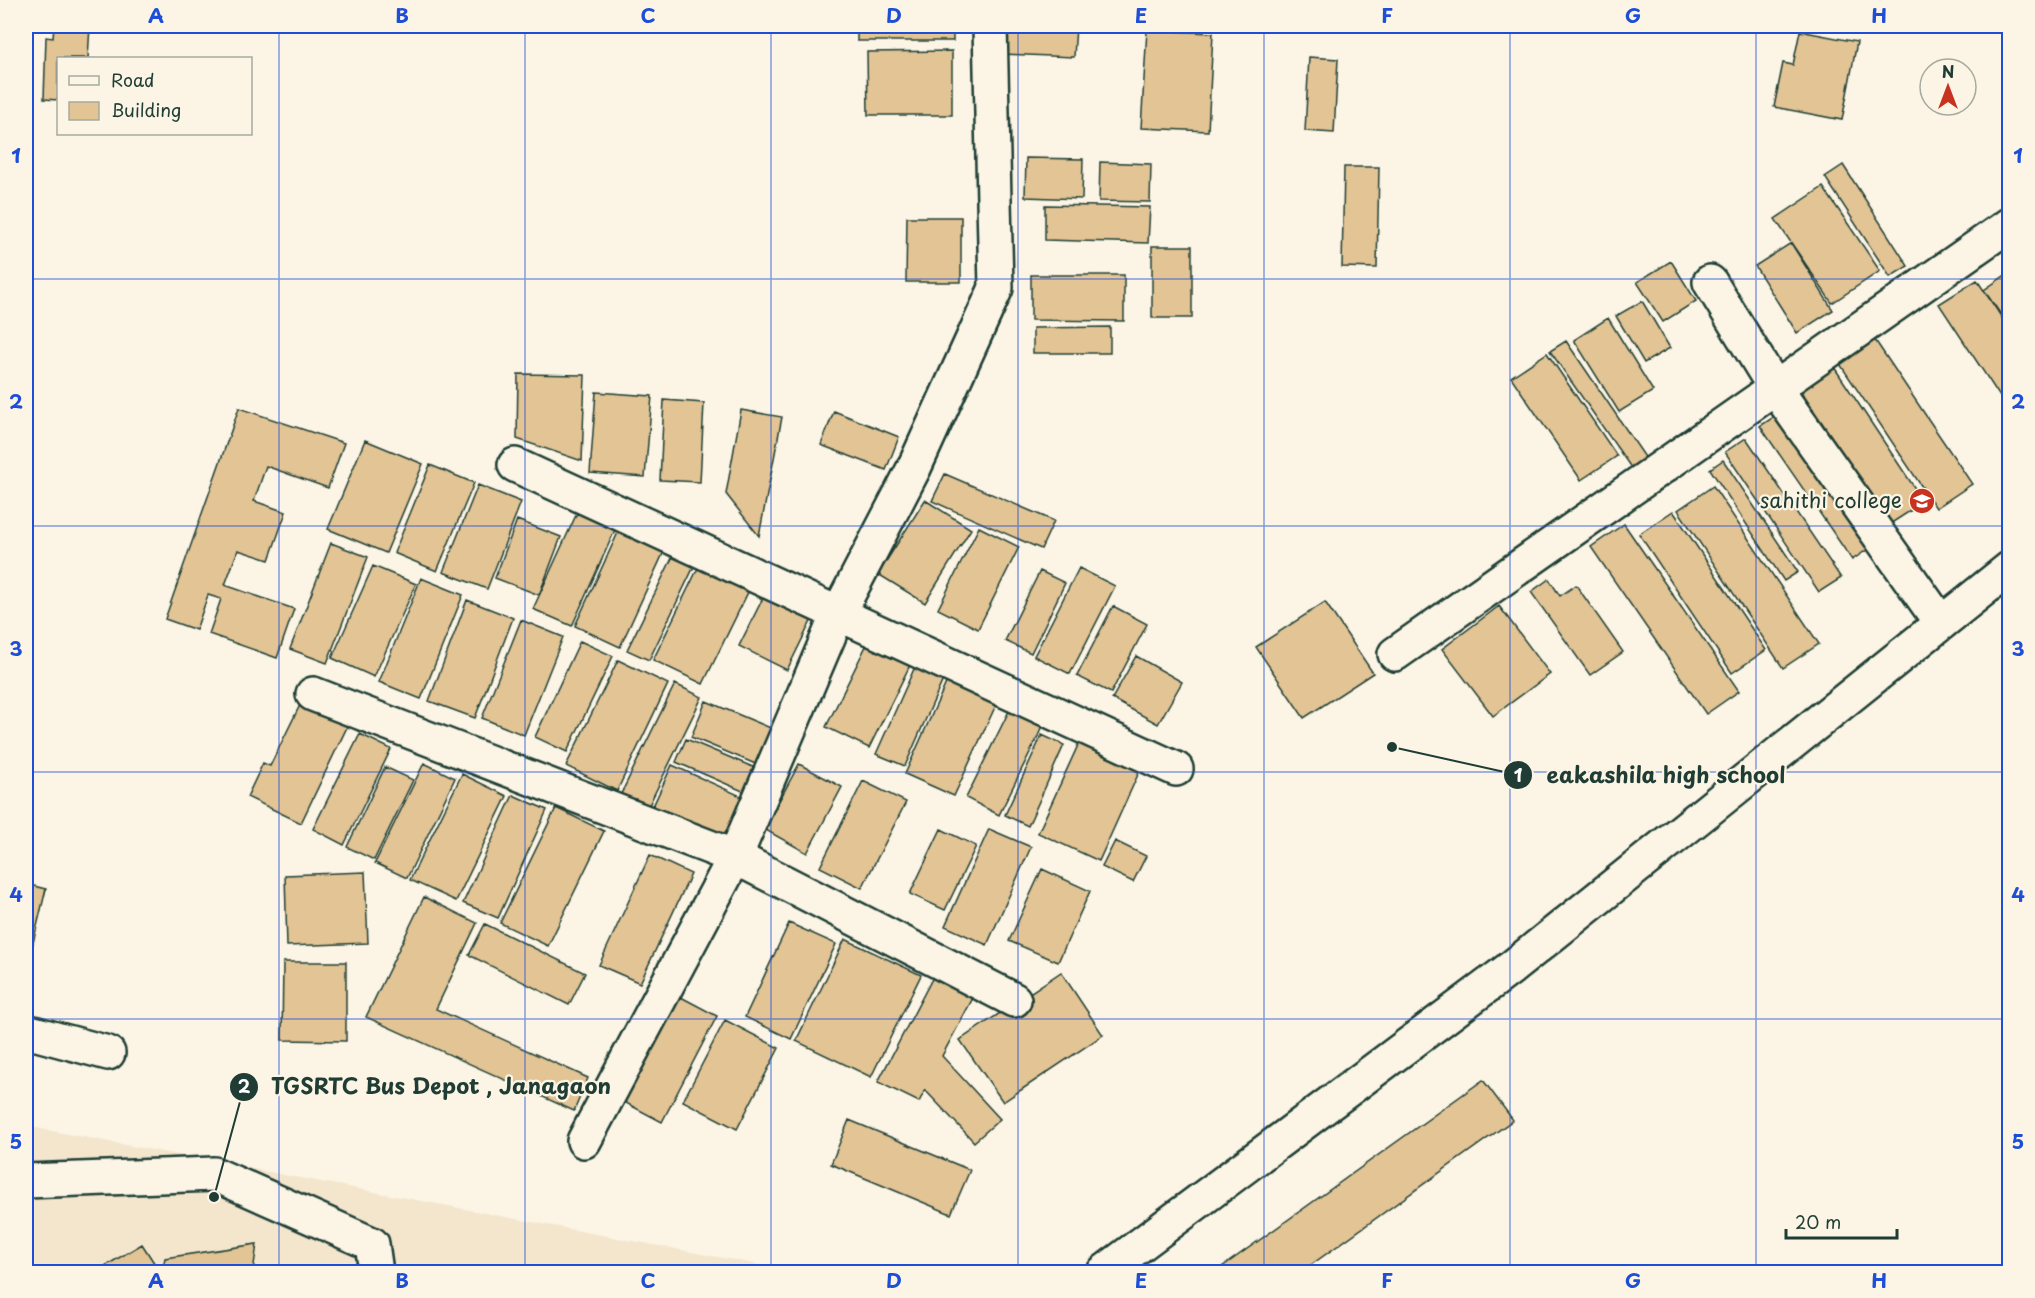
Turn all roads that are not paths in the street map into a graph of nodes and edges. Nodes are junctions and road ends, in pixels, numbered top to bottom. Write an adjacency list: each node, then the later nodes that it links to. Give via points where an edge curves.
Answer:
1 (990, 26): 7 (street, via 996,288 914,468)
2 (2010, 224): 4 (street)
3 (1710, 282): 4 (street)
4 (1775, 388): 8 (street); 9 (street)
5 (515, 465): 7 (street)
6 (2010, 568): 8 (street)
7 (838, 614): 11 (street); 12 (street)
8 (1941, 623): 19 (street, via 1511,968)
9 (1395, 654)
10 (312, 694): 12 (street)
11 (1176, 769)
12 (735, 857): 13 (street); 16 (street)
13 (1014, 1000)
14 (26, 1031): 15 (street)
15 (108, 1053)
16 (584, 1141)
17 (26, 1181): 18 (street, via 214,1174 372,1244)
18 (376, 1272)
19 (1104, 1272)

